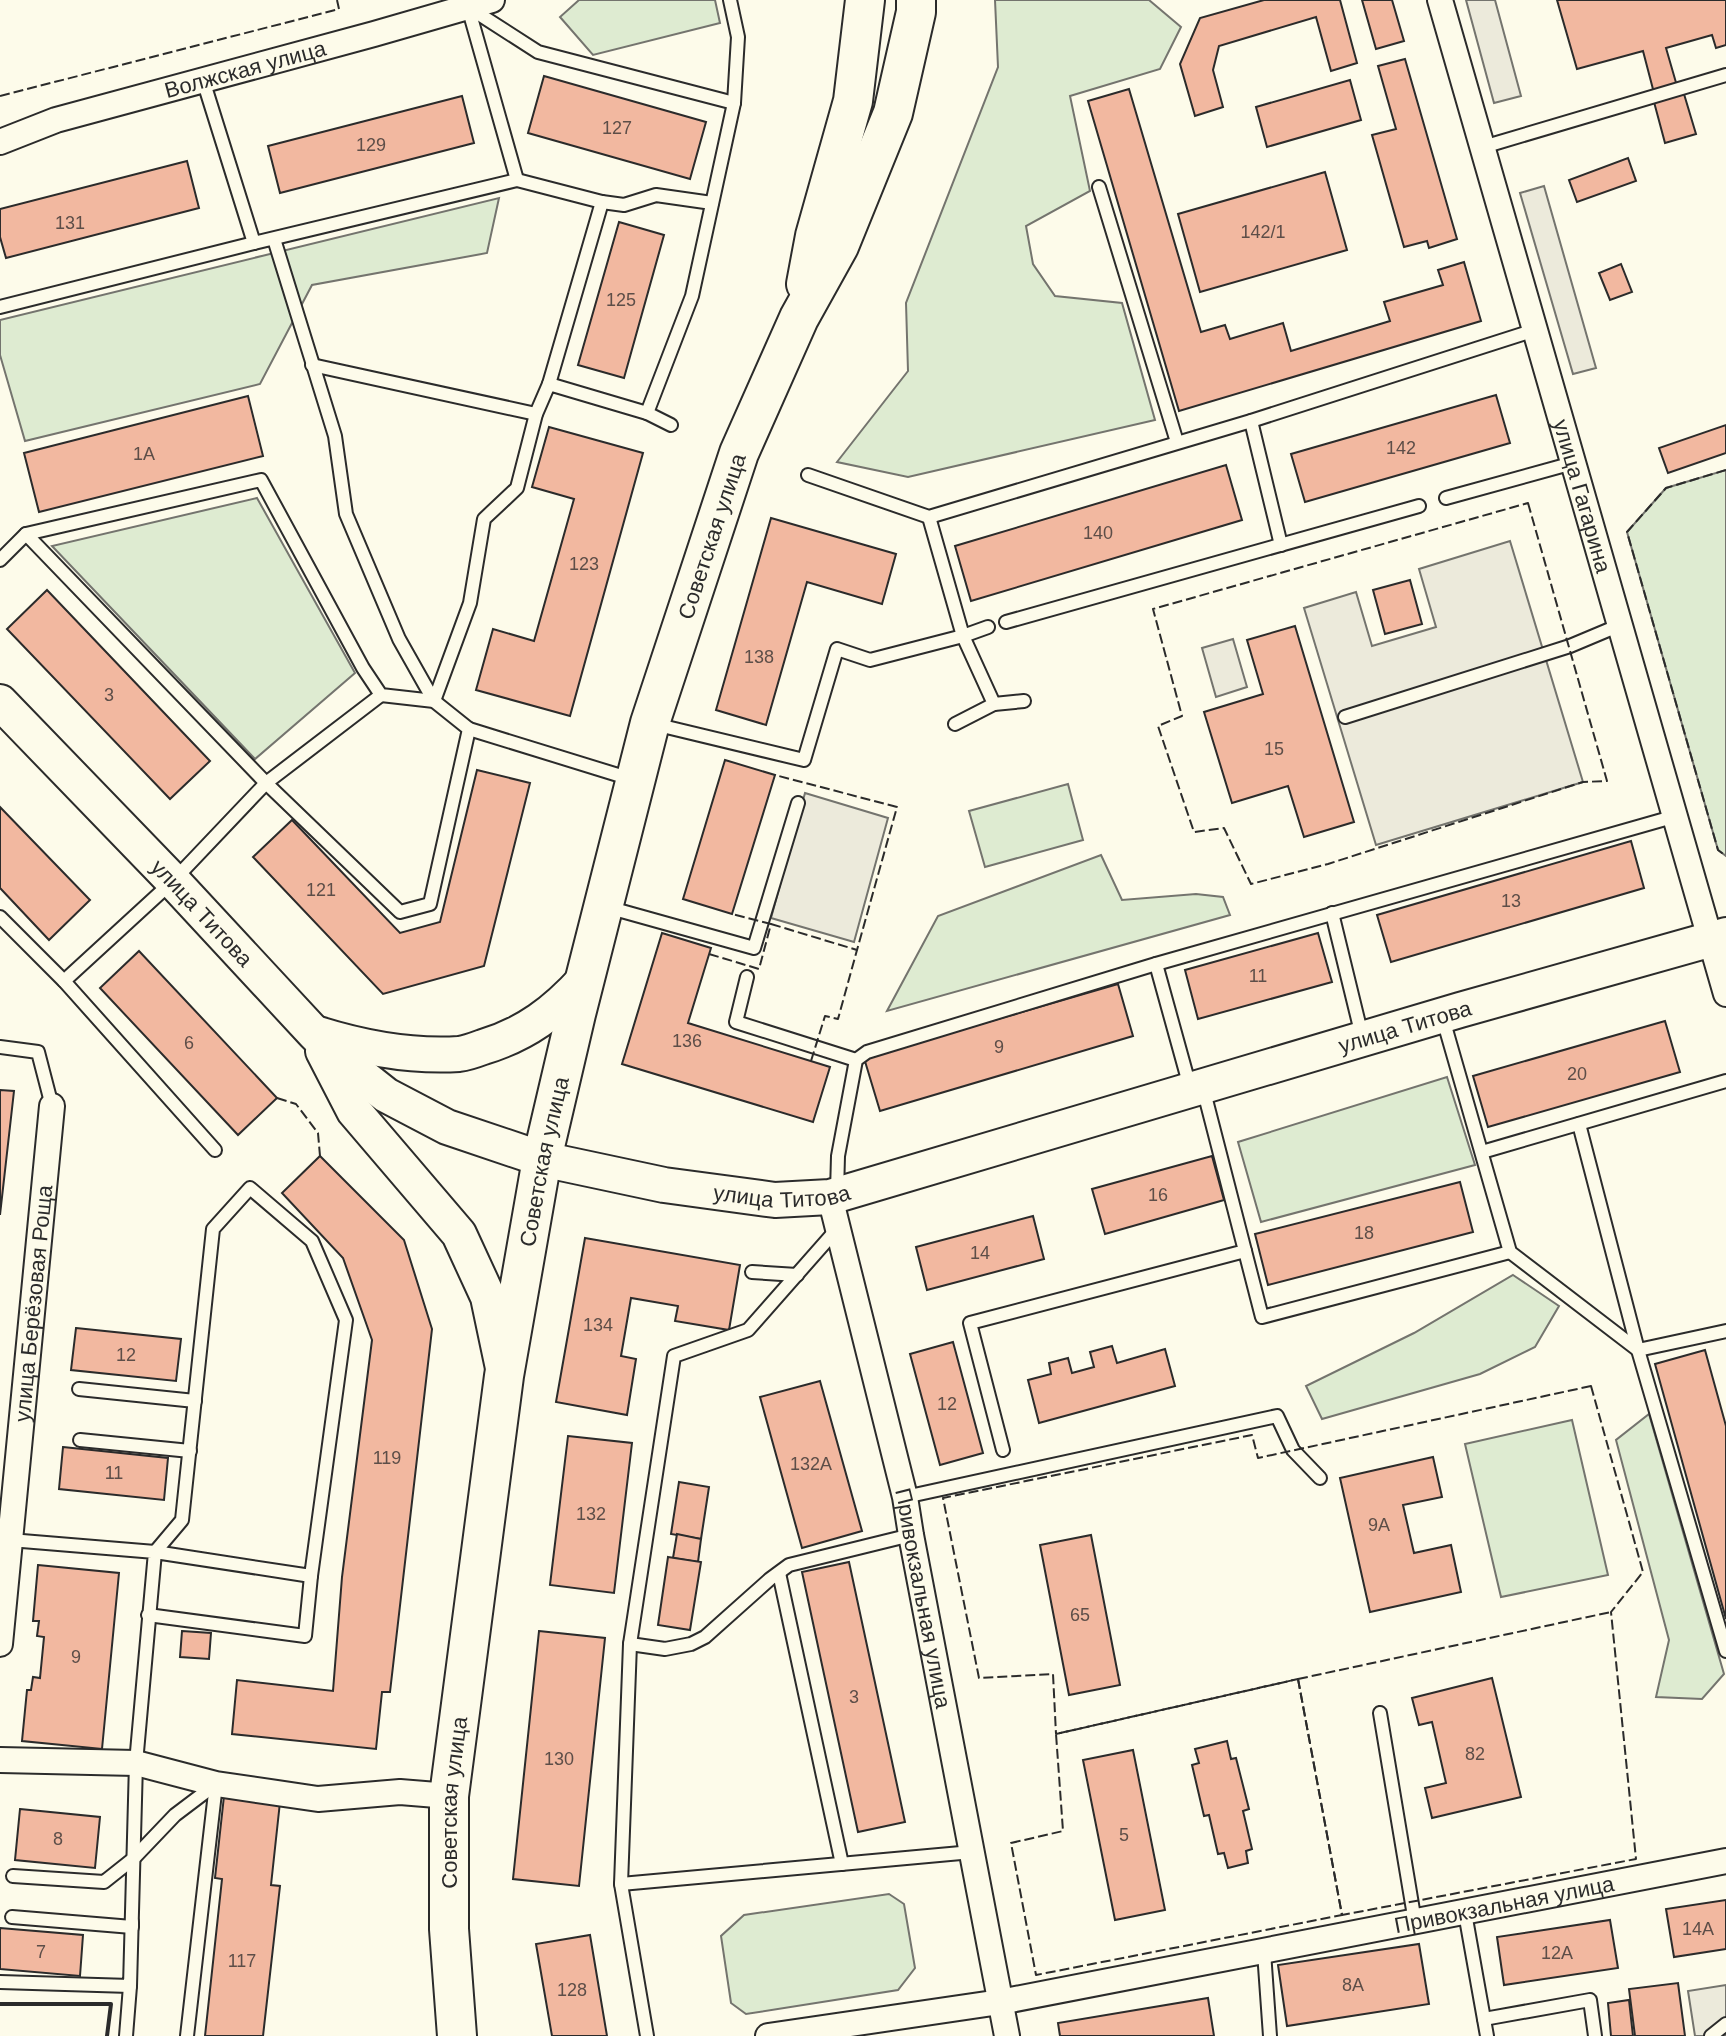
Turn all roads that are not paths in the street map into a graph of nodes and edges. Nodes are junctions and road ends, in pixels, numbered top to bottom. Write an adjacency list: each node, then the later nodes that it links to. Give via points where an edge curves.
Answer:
1 (492, 0): 6 (street, Волжская улица)
2 (730, 0): 9 (lane, via 738,37)
3 (865, 0): 19 (main road, via 853,101 815,236)
4 (916, 0): 19 (main road, via 893,113 839,246)
5 (1440, 0): 11 (street, улица Гагарина)
6 (468, 7): 8 (street, Волжская улица); 9 (lane, via 538,52); 12 (lane)
7 (1726, 75): 11 (lane)
8 (203, 80): 10 (street, Волжская улица, via 56,120); 17 (lane)
9 (734, 103): 15 (lane)
10 (0, 142)
11 (1483, 147): 20 (street, улица Гагарина)
12 (517, 180): 14 (lane); 16 (lane)
13 (1099, 187): 27 (lane)
14 (602, 202): 15 (lane, via 624,205 656,195); 22 (lane)
15 (712, 203): 23 (lane, via 692,296)
16 (274, 239): 17 (lane); 21 (lane)
17 (254, 243): 18 (lane)
18 (0, 307)
19 (799, 318): 46 (main road, Советская улица, via 739,453)
20 (1535, 330): 25 (lane); 28 (street, улица Гагарина)
21 (312, 365): 24 (lane); 41 (lane, via 335,436 346,514 399,639)
22 (549, 384): 23 (lane); 24 (lane)
23 (647, 413): 26 (lane)
24 (536, 414): 41 (lane, via 517,488 484,519 470,603)
25 (1251, 421): 27 (lane); 34 (lane)
26 (671, 425)
27 (1177, 442): 32 (lane)
28 (1573, 463): 30 (lane); 37 (street, улица Гагарина)
29 (808, 475): 32 (lane)
30 (1446, 498)
31 (1419, 506): 34 (lane)
32 (929, 517): 39 (lane)
33 (26, 534): 35 (lane); 40 (lane, via 261,480); 50 (lane)
34 (1281, 545): 36 (lane)
35 (0, 560)
36 (1006, 622)
37 (1620, 625): 45 (lane, via 1570,646); 52 (street, улица Гагарина)
38 (988, 627): 39 (lane)
39 (963, 636): 44 (lane); 46 (lane, via 870,660 837,649 804,760)
40 (381, 695): 41 (lane); 50 (lane)
41 (434, 701): 48 (lane)
42 (1024, 701): 44 (lane)
43 (0, 702): 53 (main road, улица Титова)
44 (994, 704): 47 (lane)
45 (1345, 717)
46 (650, 723): 49 (main road, Советская улица)
47 (955, 724)
48 (469, 729): 49 (lane); 50 (lane, via 430,904 400,912)
49 (636, 780): 54 (main road, Советская улица)
50 (266, 783): 53 (lane)
51 (798, 803): 54 (lane, via 754,948)
52 (1676, 816): 55 (lane); 57 (street, улица Гагарина)
53 (173, 881): 61 (lane); 64 (main road, улица Титова)
54 (603, 907): 60 (main road, Советская улица)
55 (1332, 913): 58 (lane); 65 (lane)
56 (0, 917): 61 (lane)
57 (1718, 937): 62 (street, улица Гагарина); 63 (main road, улица Титова)
58 (1156, 964): 67 (lane, via 867,1052); 69 (lane)
59 (747, 977): 67 (lane, via 736,1022)
60 (585, 979): 64 (main road, via 548,1015 507,1040 461,1054 396,1052); 74 (main road, Советская улица)
61 (64, 981): 72 (lane)
62 (1726, 994)
63 (1442, 1016): 65 (main road, улица Титова); 73 (lane)
64 (314, 1033): 74 (main road, улица Титова, via 386,1095 447,1127); 82 (main road, via 354,1111 459,1234 488,1297)
65 (1363, 1039): 69 (main road, улица Титова)
66 (0, 1047): 70 (lane, via 38,1052)
67 (856, 1060): 75 (lane, via 838,1156)
68 (1726, 1081): 71 (lane)
69 (1197, 1088): 75 (main road, улица Титова); 76 (lane)
70 (52, 1106): 91 (street, улица Берёзовая Роща)
71 (1579, 1124): 73 (lane); 81 (lane)
72 (215, 1150)
73 (1482, 1152): 77 (lane)
74 (542, 1159): 75 (main road, улица Титова, via 664,1185); 82 (main road, Советская улица)
75 (835, 1207): 79 (lane); 89 (street, Привокзальная улица)
76 (1245, 1251): 77 (lane, via 1262,1317); 86 (lane, via 970,1323)
77 (1510, 1252): 81 (lane)
78 (752, 1272): 79 (lane)
79 (797, 1275): 97 (lane, via 748,1330 674,1356)
80 (1726, 1331): 81 (lane)
81 (1638, 1350): 98 (lane)
82 (504, 1376): 103 (main road, Советская улица)
83 (79, 1389): 84 (lane)
84 (195, 1401): 87 (lane); 94 (lane, via 213,1229 250,1188 312,1241 346,1320)
85 (80, 1440): 87 (lane)
86 (1003, 1450)
87 (190, 1451): 92 (lane, via 182,1520)
88 (1320, 1478): 89 (lane, via 1293,1450 1277,1416)
89 (905, 1497): 90 (street, Привокзальная улица)
90 (911, 1535): 93 (lane, via 789,1565); 104 (street, Привокзальная улица)
91 (10, 1540): 92 (lane); 96 (street, улица Берёзовая Роща)
92 (155, 1552): 94 (lane); 95 (lane)
93 (779, 1573): 97 (lane, via 691,1644 665,1649); 107 (lane)
94 (311, 1576): 95 (lane, via 305,1636)
95 (148, 1615): 101 (lane)
96 (1, 1630)
97 (630, 1644): 109 (lane)
98 (1726, 1651)
99 (1380, 1713): 112 (lane)
100 (0, 1760): 101 (street)
101 (136, 1763): 102 (street); 105 (lane)
102 (216, 1784): 103 (street, via 318,1799 400,1792); 105 (lane, via 175,1815); 121 (lane)
103 (449, 1796): 122 (main road, Советская улица, via 449,1929)
104 (972, 1852): 107 (lane); 117 (street, Привокзальная улица)
105 (133, 1859): 108 (lane, via 104,1882); 113 (lane)
106 (1726, 1861): 110 (street, Привокзальная улица)
107 (842, 1864): 109 (lane)
108 (13, 1876)
109 (621, 1884): 123 (lane)
110 (1465, 1913): 112 (street, Привокзальная улица); 118 (lane)
111 (12, 1917): 113 (lane)
112 (1415, 1922): 114 (street, Привокзальная улица)
113 (132, 1927): 116 (lane)
114 (1264, 1952): 117 (street, Привокзальная улица); 126 (lane)
115 (0, 1982): 116 (lane)
116 (130, 1986): 120 (lane)
117 (1000, 2002): 124 (street); 125 (street, Привокзальная улица)
118 (1484, 2019): 127 (lane); 128 (lane, via 1590,2000)
119 (1726, 2024): 129 (lane)
120 (126, 2036)
121 (187, 2036)
122 (457, 2036)
123 (647, 2036)
124 (768, 2036)
125 (1007, 2036)
126 (1270, 2036)
127 (1487, 2036)
128 (1595, 2036)
129 (1711, 2036)

